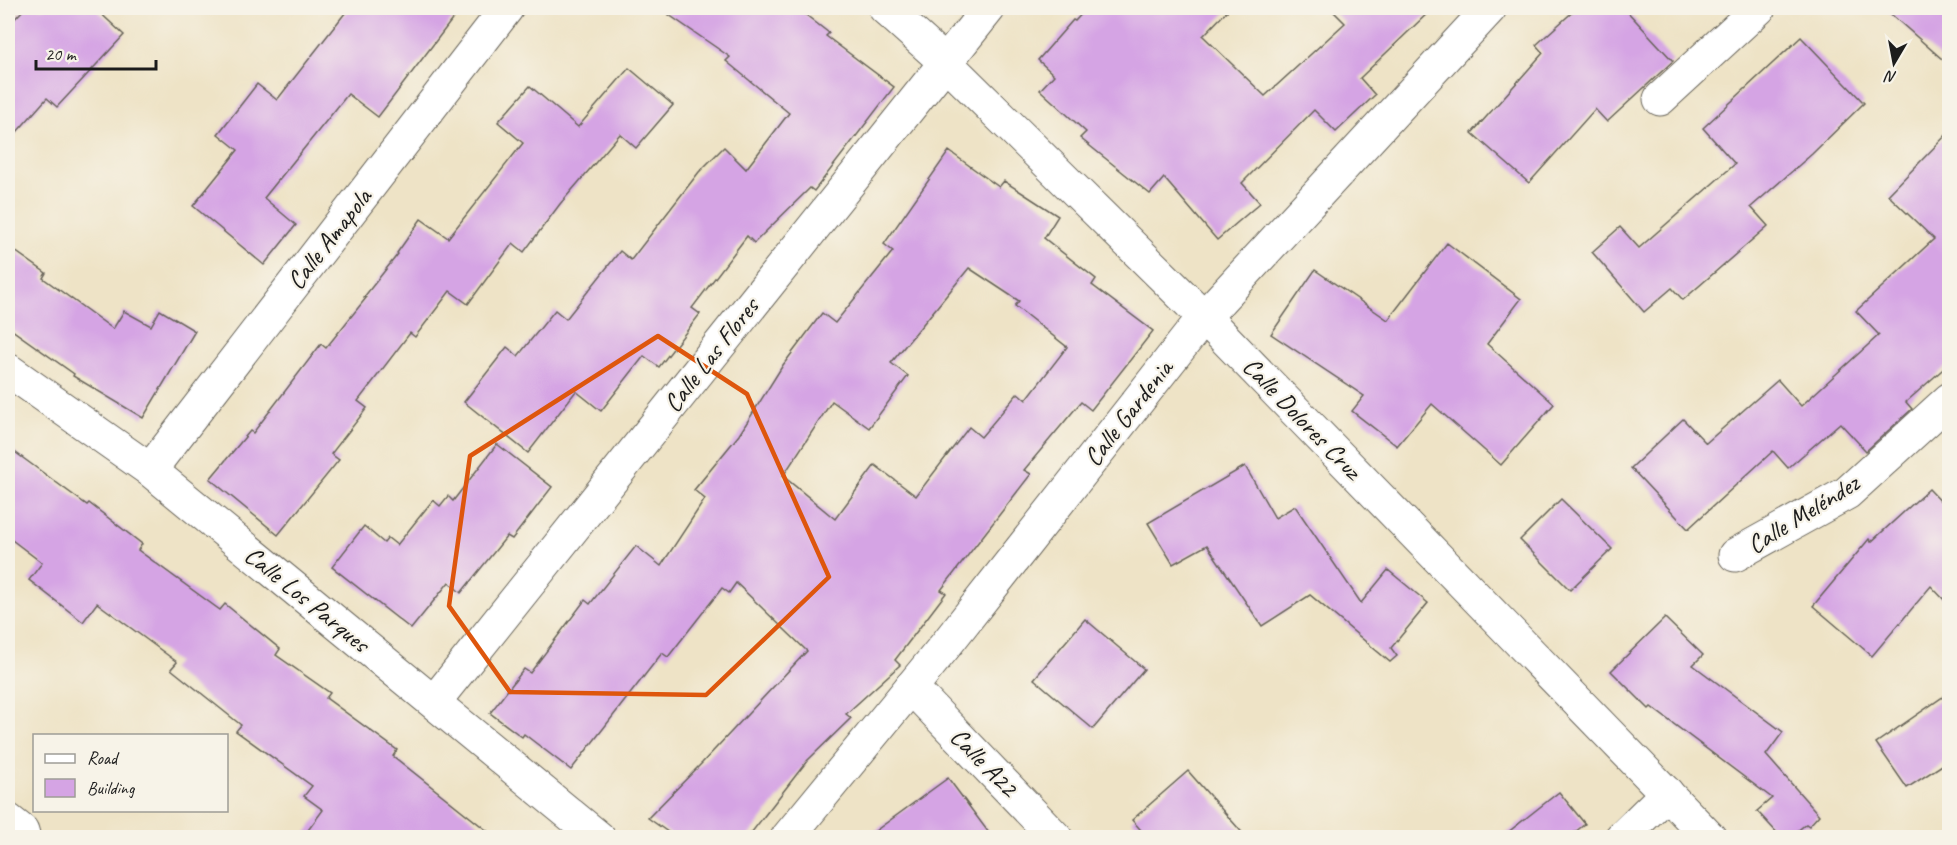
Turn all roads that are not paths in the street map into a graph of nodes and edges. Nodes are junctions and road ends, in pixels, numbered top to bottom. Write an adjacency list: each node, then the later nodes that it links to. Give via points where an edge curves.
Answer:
1 (507, 8): 11 (street, Calle Amapola)
2 (885, 8): 6 (street, Calle Dolores Cruz)
3 (988, 8): 6 (street, Calle Las Flores)
4 (1490, 8): 8 (street, Calle Gardenia)
5 (1759, 8): 7 (street)
6 (944, 61): 8 (street, Calle Dolores Cruz); 14 (street, Calle Las Flores)
7 (1660, 99)
8 (1204, 317): 13 (street, Calle Gardenia); 15 (street, Calle Dolores Cruz)
9 (8, 370): 11 (street, Calle Los Parques)
10 (1950, 399): 12 (street, Calle Meléndez, via 1847,493)
11 (150, 470): 14 (street, Calle Los Parques)
12 (1735, 555)
13 (911, 687): 19 (street, Calle Gardenia); 20 (street, Calle A22)
14 (434, 702): 18 (street, Calle Los Parques)
15 (1667, 793): 21 (street); 22 (street, Calle Dolores Cruz)
16 (8, 820): 17 (street)
17 (24, 837)
18 (599, 837)
19 (788, 837)
20 (1056, 837)
21 (1621, 837)
22 (1710, 837)

